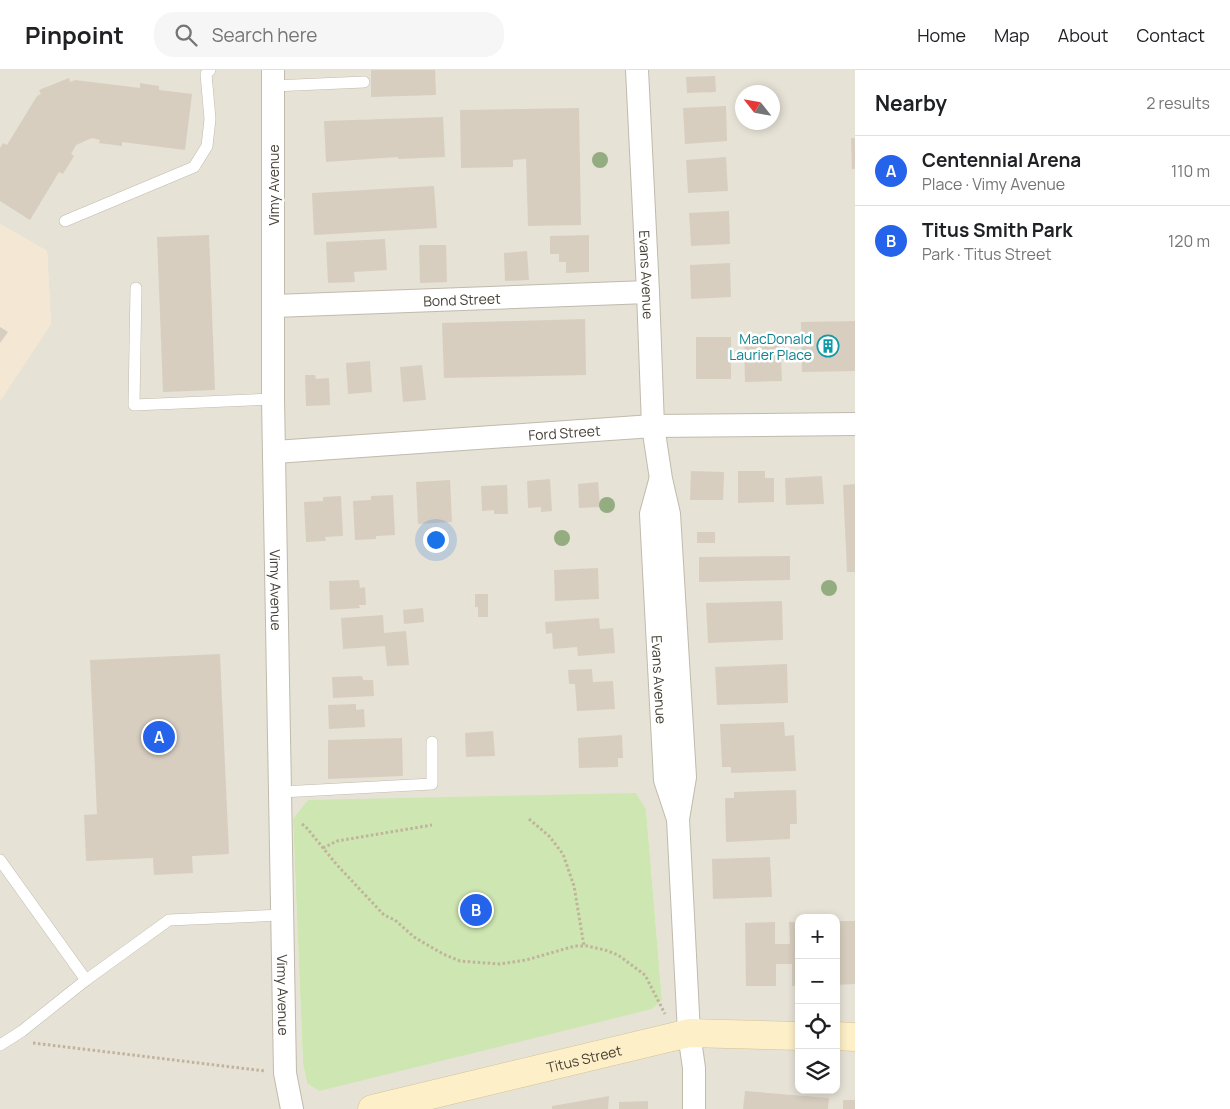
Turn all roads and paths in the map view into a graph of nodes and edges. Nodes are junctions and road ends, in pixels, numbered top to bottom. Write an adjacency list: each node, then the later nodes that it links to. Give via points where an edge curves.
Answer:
1 (210, 70): 5 (lane, via 206,74 210,119 207,146 194,167)
2 (637, 70): 7 (street, Evans Avenue)
3 (273, 78): 4 (lane); 8 (street, Vimy Avenue)
4 (364, 82)
5 (65, 221)
6 (136, 288): 9 (lane, via 134,404)
7 (648, 292): 8 (street, Bond Street); 11 (street, Evans Avenue)
8 (274, 306): 9 (street, Vimy Avenue)
9 (273, 399): 12 (street, Vimy Avenue)
10 (855, 424): 11 (street, Ford Street)
11 (653, 426): 12 (street, Ford Street); 24 (street, Evans Avenue, via 669,514 685,777 678,819)
12 (275, 452): 14 (street, Vimy Avenue)
13 (432, 742): 14 (lane, via 432,784)
14 (281, 792): 20 (street, Vimy Avenue)
15 (529, 819): 21 (path, via 549,836 563,854 574,886)
16 (432, 825): 18 (path, via 337,841)
17 (306, 827): 18 (path)
18 (323, 848): 21 (path, via 384,915 431,948 460,961 500,964 562,948)
19 (0, 860): 22 (lane)
20 (283, 916): 22 (lane, via 169,920); 29 (street, Vimy Avenue)
21 (584, 946): 24 (path, via 618,955 645,975)
22 (86, 980): 23 (lane)
23 (22, 1032): 28 (lane); 29 (path, via 32,1043)
24 (683, 1035): 25 (main road, Titus Street); 31 (main road, Titus Street); 32 (street, Evans Avenue, via 694,1068)
25 (795, 1036)
26 (840, 1036): 27 (main road)
27 (855, 1037)
28 (0, 1044)
29 (285, 1073): 30 (street, Vimy Avenue)
30 (292, 1109)
31 (372, 1109)
32 (694, 1109)

